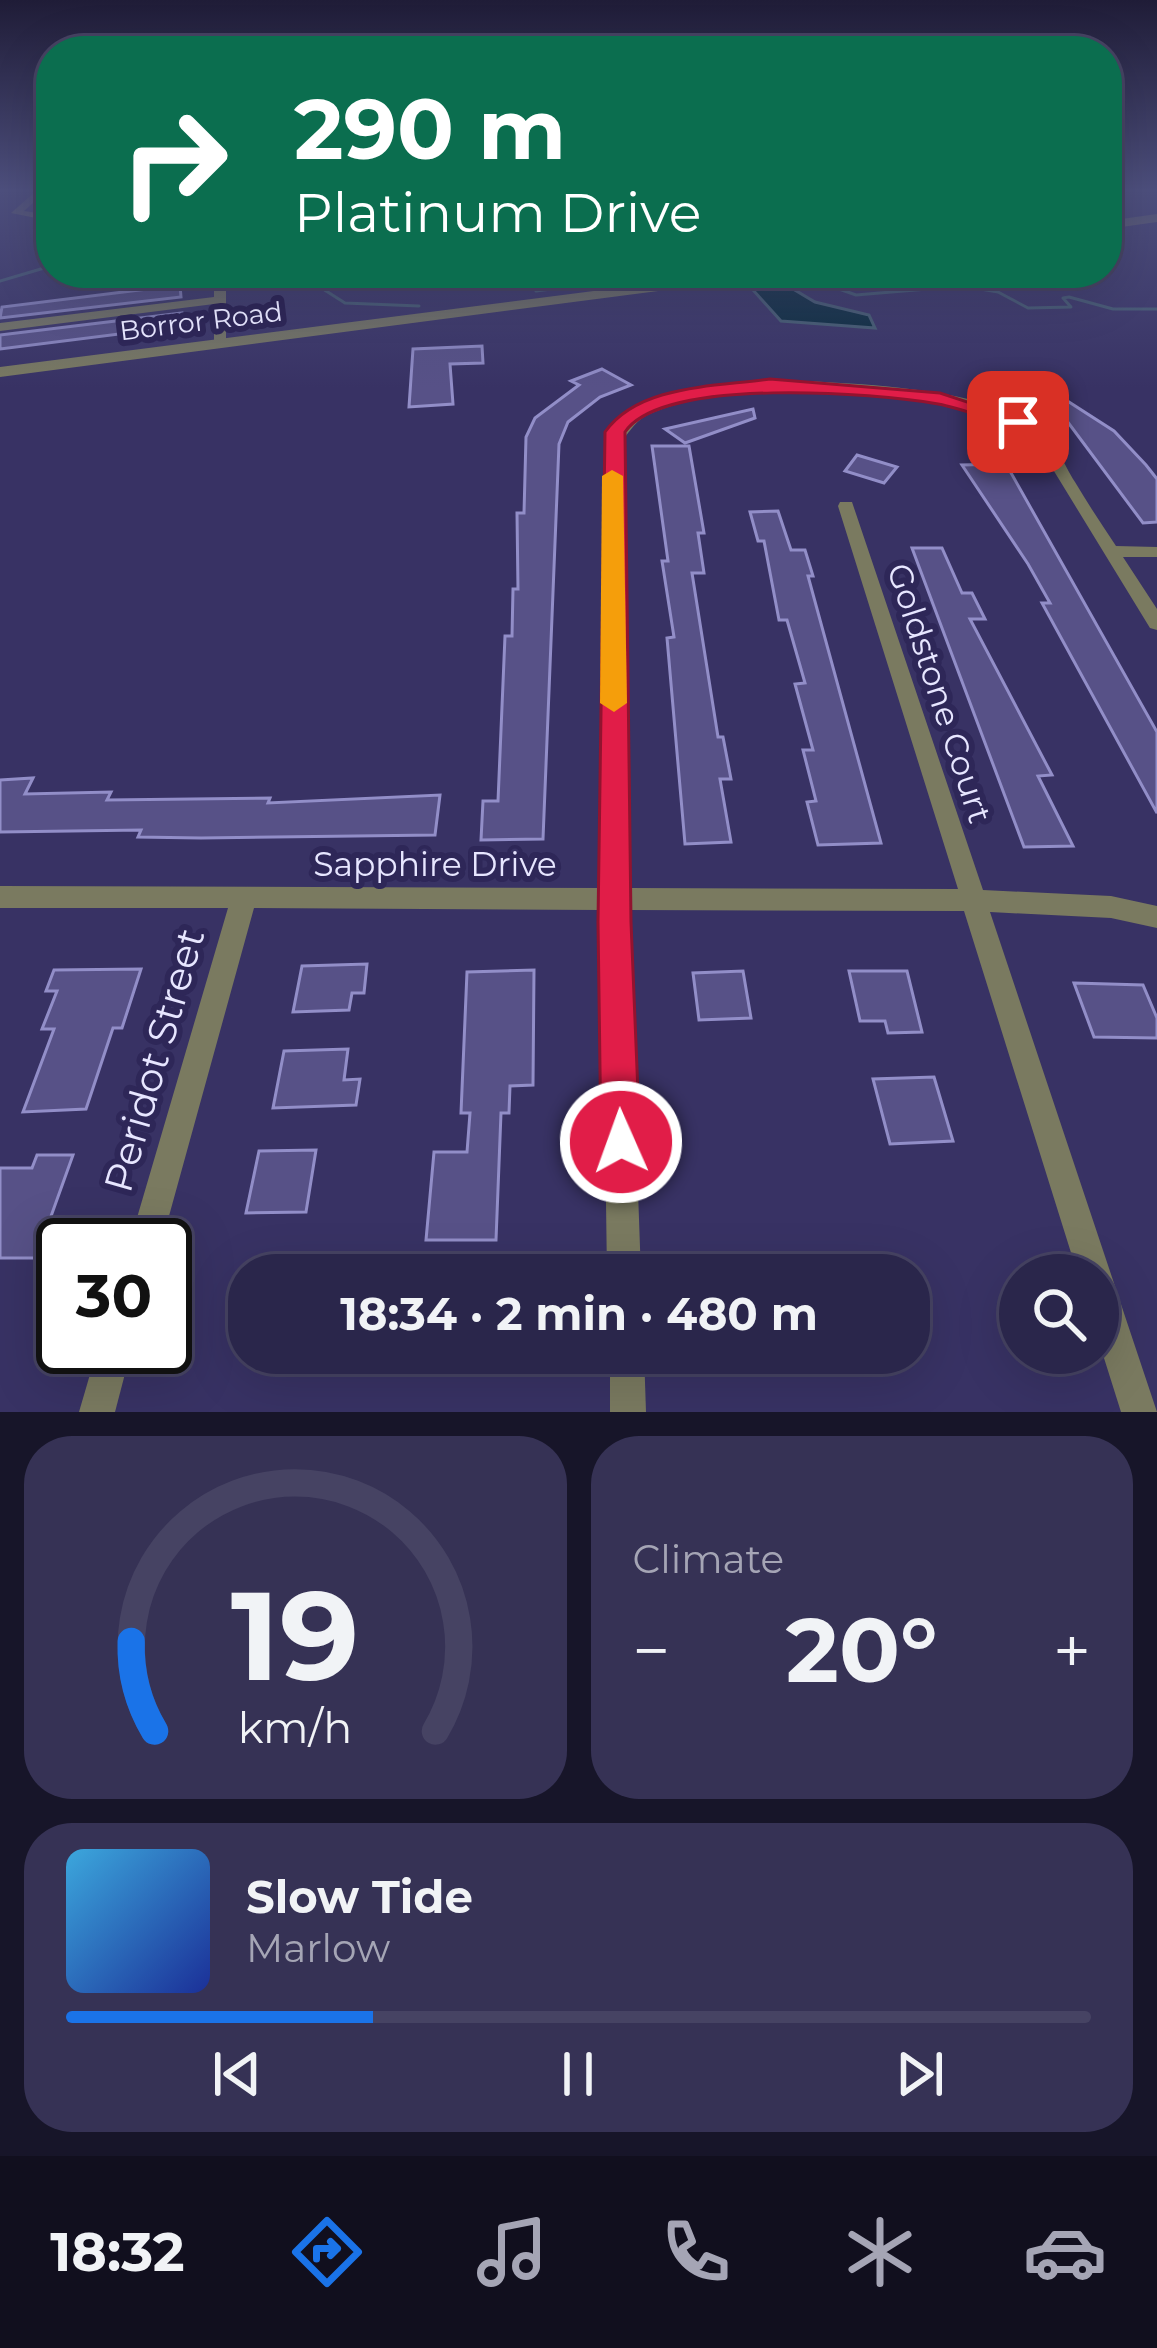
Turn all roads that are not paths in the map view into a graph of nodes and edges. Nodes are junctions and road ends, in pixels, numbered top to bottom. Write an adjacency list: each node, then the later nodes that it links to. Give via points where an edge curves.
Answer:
1 (219, 288): 3 (street)
2 (648, 288): 5 (street, Borror Road)
3 (218, 300): 4 (street); 5 (street)
4 (0, 327)
5 (220, 343): 6 (street, Borror Road)
6 (0, 372)
7 (845, 506): 14 (street, Goldstone Court)
8 (1111, 551): 9 (street); 10 (street); 11 (street, via 1036,434 983,407 770,384 671,398 625,418 612,444)
9 (1157, 552)
10 (1157, 624)
11 (615, 896): 13 (street, Sapphire Drive); 14 (street, Sapphire Drive); 17 (street)
12 (0, 897): 13 (street, Sapphire Drive)
13 (244, 898): 16 (street, Peridot Street)
14 (972, 900): 15 (street, Sapphire Drive); 18 (street, Goldstone Court)
15 (1157, 917)
16 (153, 1218)
17 (624, 1254)
18 (1088, 1254)
19 (1119, 1350): 24 (street)
20 (108, 1374): 22 (street)
21 (627, 1374): 23 (street)
22 (97, 1412)
23 (628, 1412)
24 (1139, 1412)

